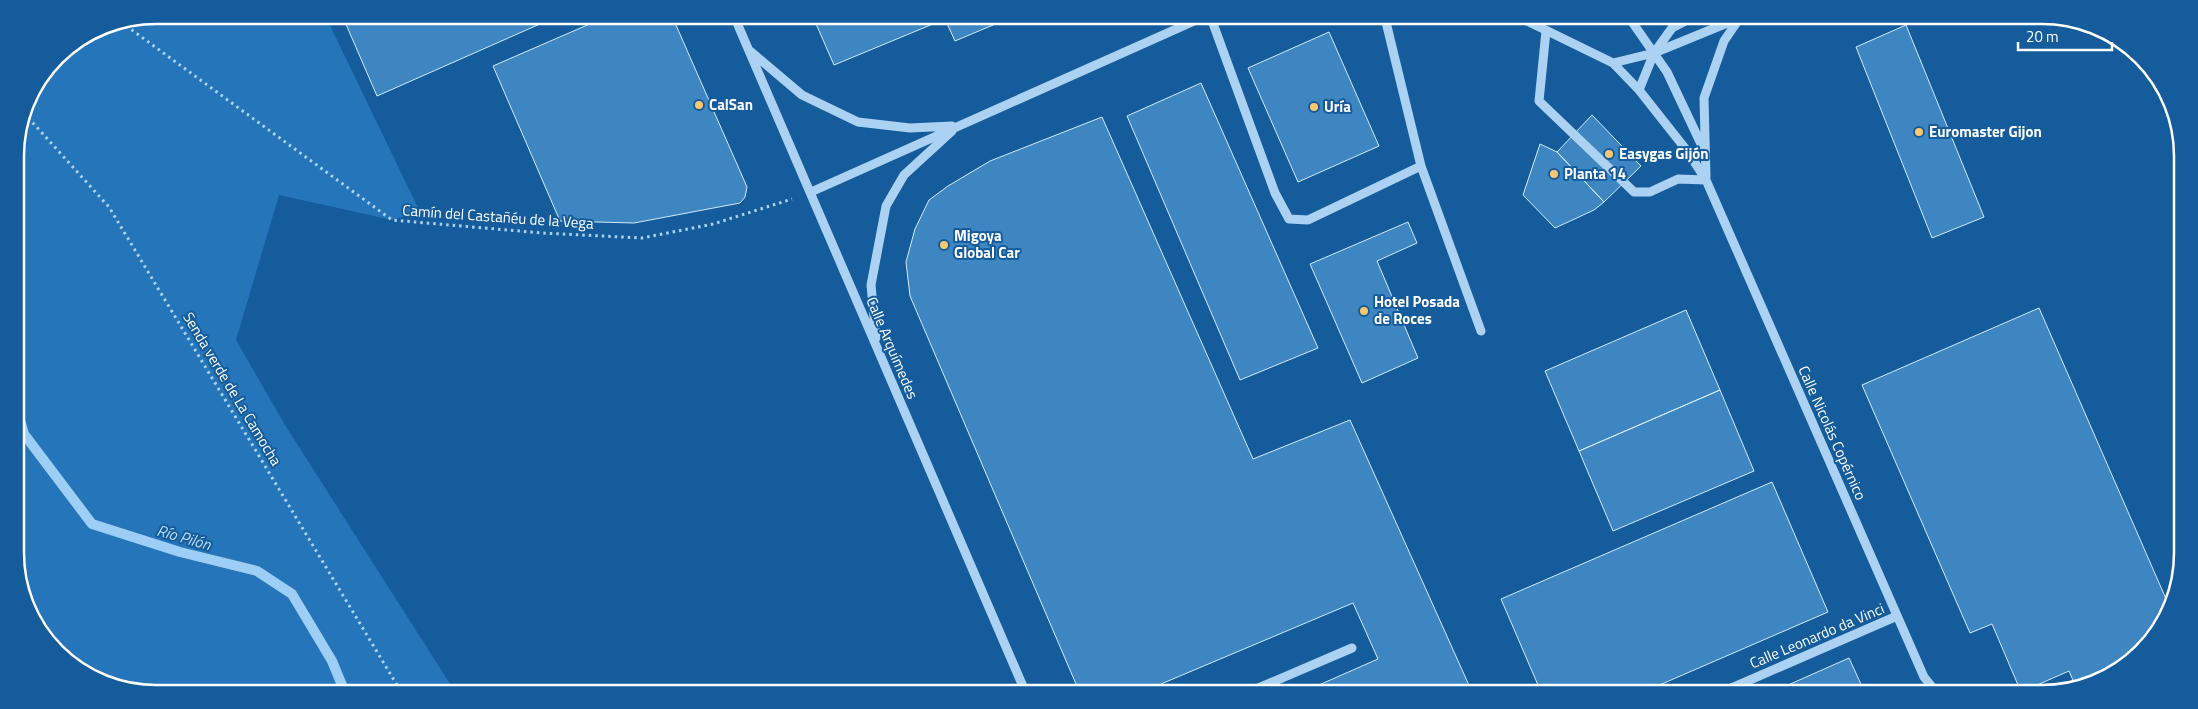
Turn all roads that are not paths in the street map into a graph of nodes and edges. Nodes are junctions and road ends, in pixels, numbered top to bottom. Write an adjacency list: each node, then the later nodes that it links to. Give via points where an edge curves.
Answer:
1 (737, 24): 11 (street, Calle Arquímedes)
2 (1188, 24): 15 (street)
3 (1212, 24): 17 (street, via 1275,193 1289,218 1308,220)
4 (1386, 24): 17 (street)
5 (1533, 24): 10 (street)
6 (1634, 24): 12 (street, Calle Nicolás Copérnico)
7 (1680, 24): 12 (street, via 1672,28)
8 (1726, 24): 12 (street)
9 (1735, 24): 16 (street, Calle Nicolás Copérnico, via 1724,41 1704,98)
10 (1546, 31): 13 (street); 18 (street, via 1539,101 1634,192 1650,192 1678,179)
11 (747, 49): 15 (street, via 802,95 858,122 910,128); 19 (street, Calle Arquímedes)
12 (1654, 53): 13 (street); 14 (street); 16 (street, Calle Nicolás Copérnico, via 1667,72)
13 (1613, 63): 14 (street, Calle Nicolás Copérnico)
14 (1639, 90): 18 (street, Calle Nicolás Copérnico)
15 (958, 126): 19 (street); 21 (street, via 904,175 886,206 871,285)
16 (1704, 148): 18 (street, Calle Nicolás Copérnico)
17 (1421, 166): 20 (street)
18 (1706, 180): 22 (street, Calle Nicolás Copérnico)
19 (811, 192): 21 (street, Calle Arquímedes)
20 (1480, 331)
21 (877, 348): 24 (street, Calle Arquímedes)
22 (1897, 616): 26 (street, Calle Leonardo da Vinci); 27 (street, Calle Nicolás Copérnico)
23 (1352, 648): 25 (street)
24 (1022, 685)
25 (1265, 685)
26 (1738, 685)
27 (1930, 685)

